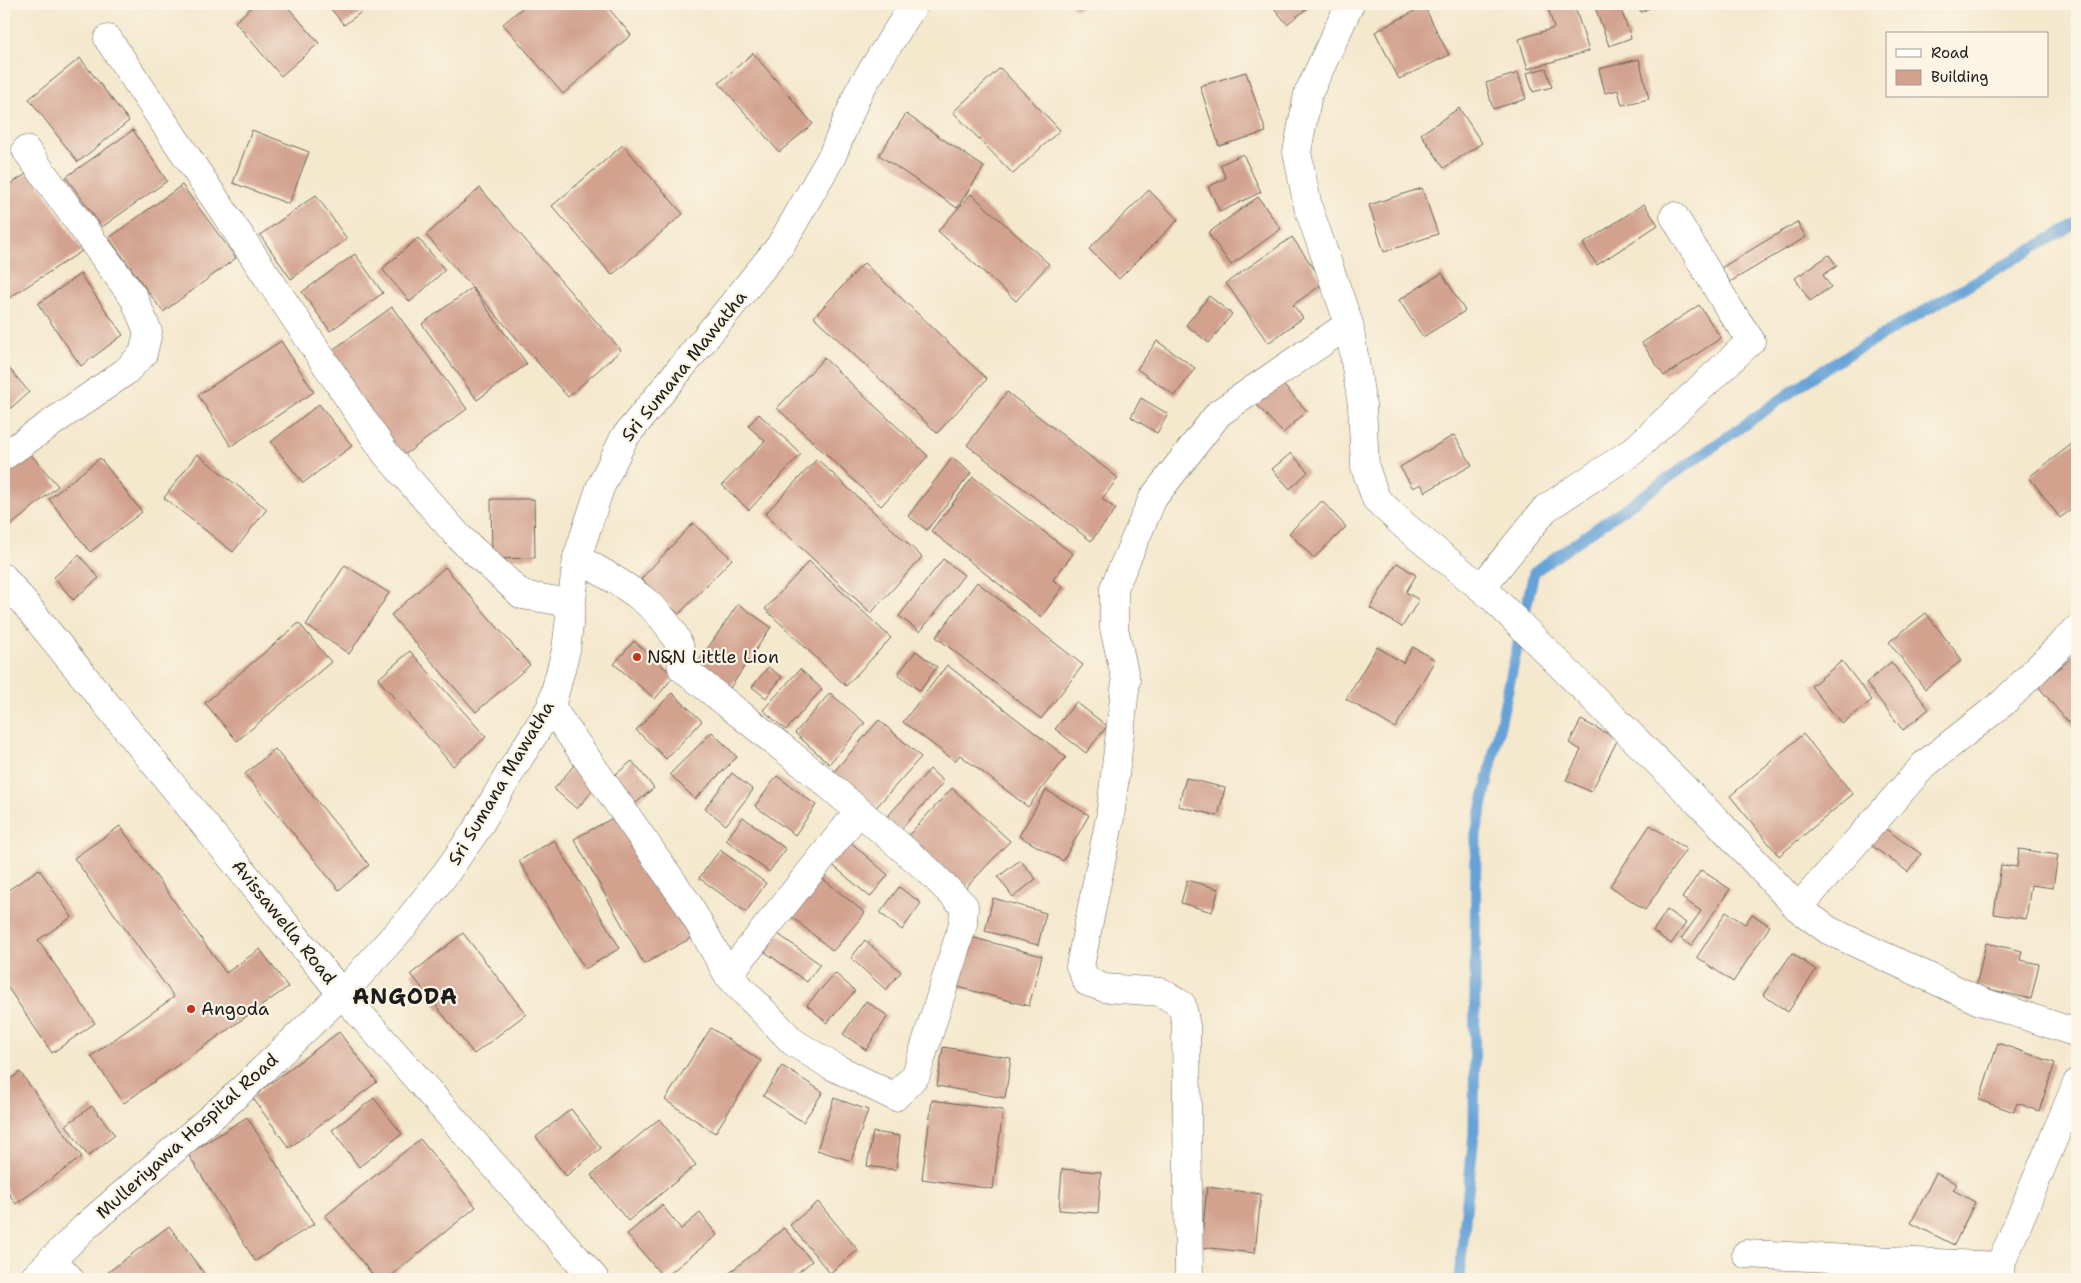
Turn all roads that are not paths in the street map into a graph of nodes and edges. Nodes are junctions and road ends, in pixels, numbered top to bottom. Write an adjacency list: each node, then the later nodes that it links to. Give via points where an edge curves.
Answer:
1 (914, 4): 8 (street, Sri Sumana Mawatha, via 859,91 832,156 780,246 624,438 600,488)
2 (1350, 4): 6 (street, via 1308,94 1297,152 1308,207)
3 (108, 39): 11 (street, via 386,454 458,537 522,594)
4 (26, 150): 7 (street, via 134,298 148,332 143,354 125,372)
5 (1674, 216): 10 (street, via 1751,341 1633,451 1546,509)
6 (1349, 324): 10 (street, via 1362,404 1365,467 1376,499 1406,528); 26 (street, via 1219,413 1153,498 1114,588 1114,628 1126,681 1110,818 1080,966 1086,982 1104,988 1161,992 1182,1006 1186,1026)
7 (4, 456)
8 (577, 558): 11 (street, Sri Sumana Mawatha); 14 (street, via 628,586 662,618 680,646 682,668)
9 (4, 578): 17 (street, Avissawella Road)
10 (1486, 592): 15 (street, via 1718,822)
11 (571, 603): 13 (street, Sri Sumana Mawatha, via 566,650)
12 (2077, 629): 15 (street, via 2004,702 1924,765)
13 (551, 707): 16 (street, via 688,904); 17 (street, Sri Sumana Mawatha, via 477,829 446,873)
14 (859, 811): 16 (street); 16 (street, via 928,870 964,906 963,924 916,1075 895,1097 830,1065 793,1042)
15 (1798, 908): 18 (street, via 1828,930 1980,1001)
16 (728, 975)
17 (342, 994): 21 (street, Mulleriyawa Hospital Road, via 231,1100); 25 (street, Avissawella Road)
18 (2077, 1033)
19 (2077, 1083): 22 (street)
20 (1746, 1254): 22 (street)
21 (52, 1259): 23 (street, Mulleriyawa Hospital Road); 24 (street)
22 (2000, 1272)
23 (33, 1279)
24 (70, 1279)
25 (595, 1279)
26 (1189, 1279)

